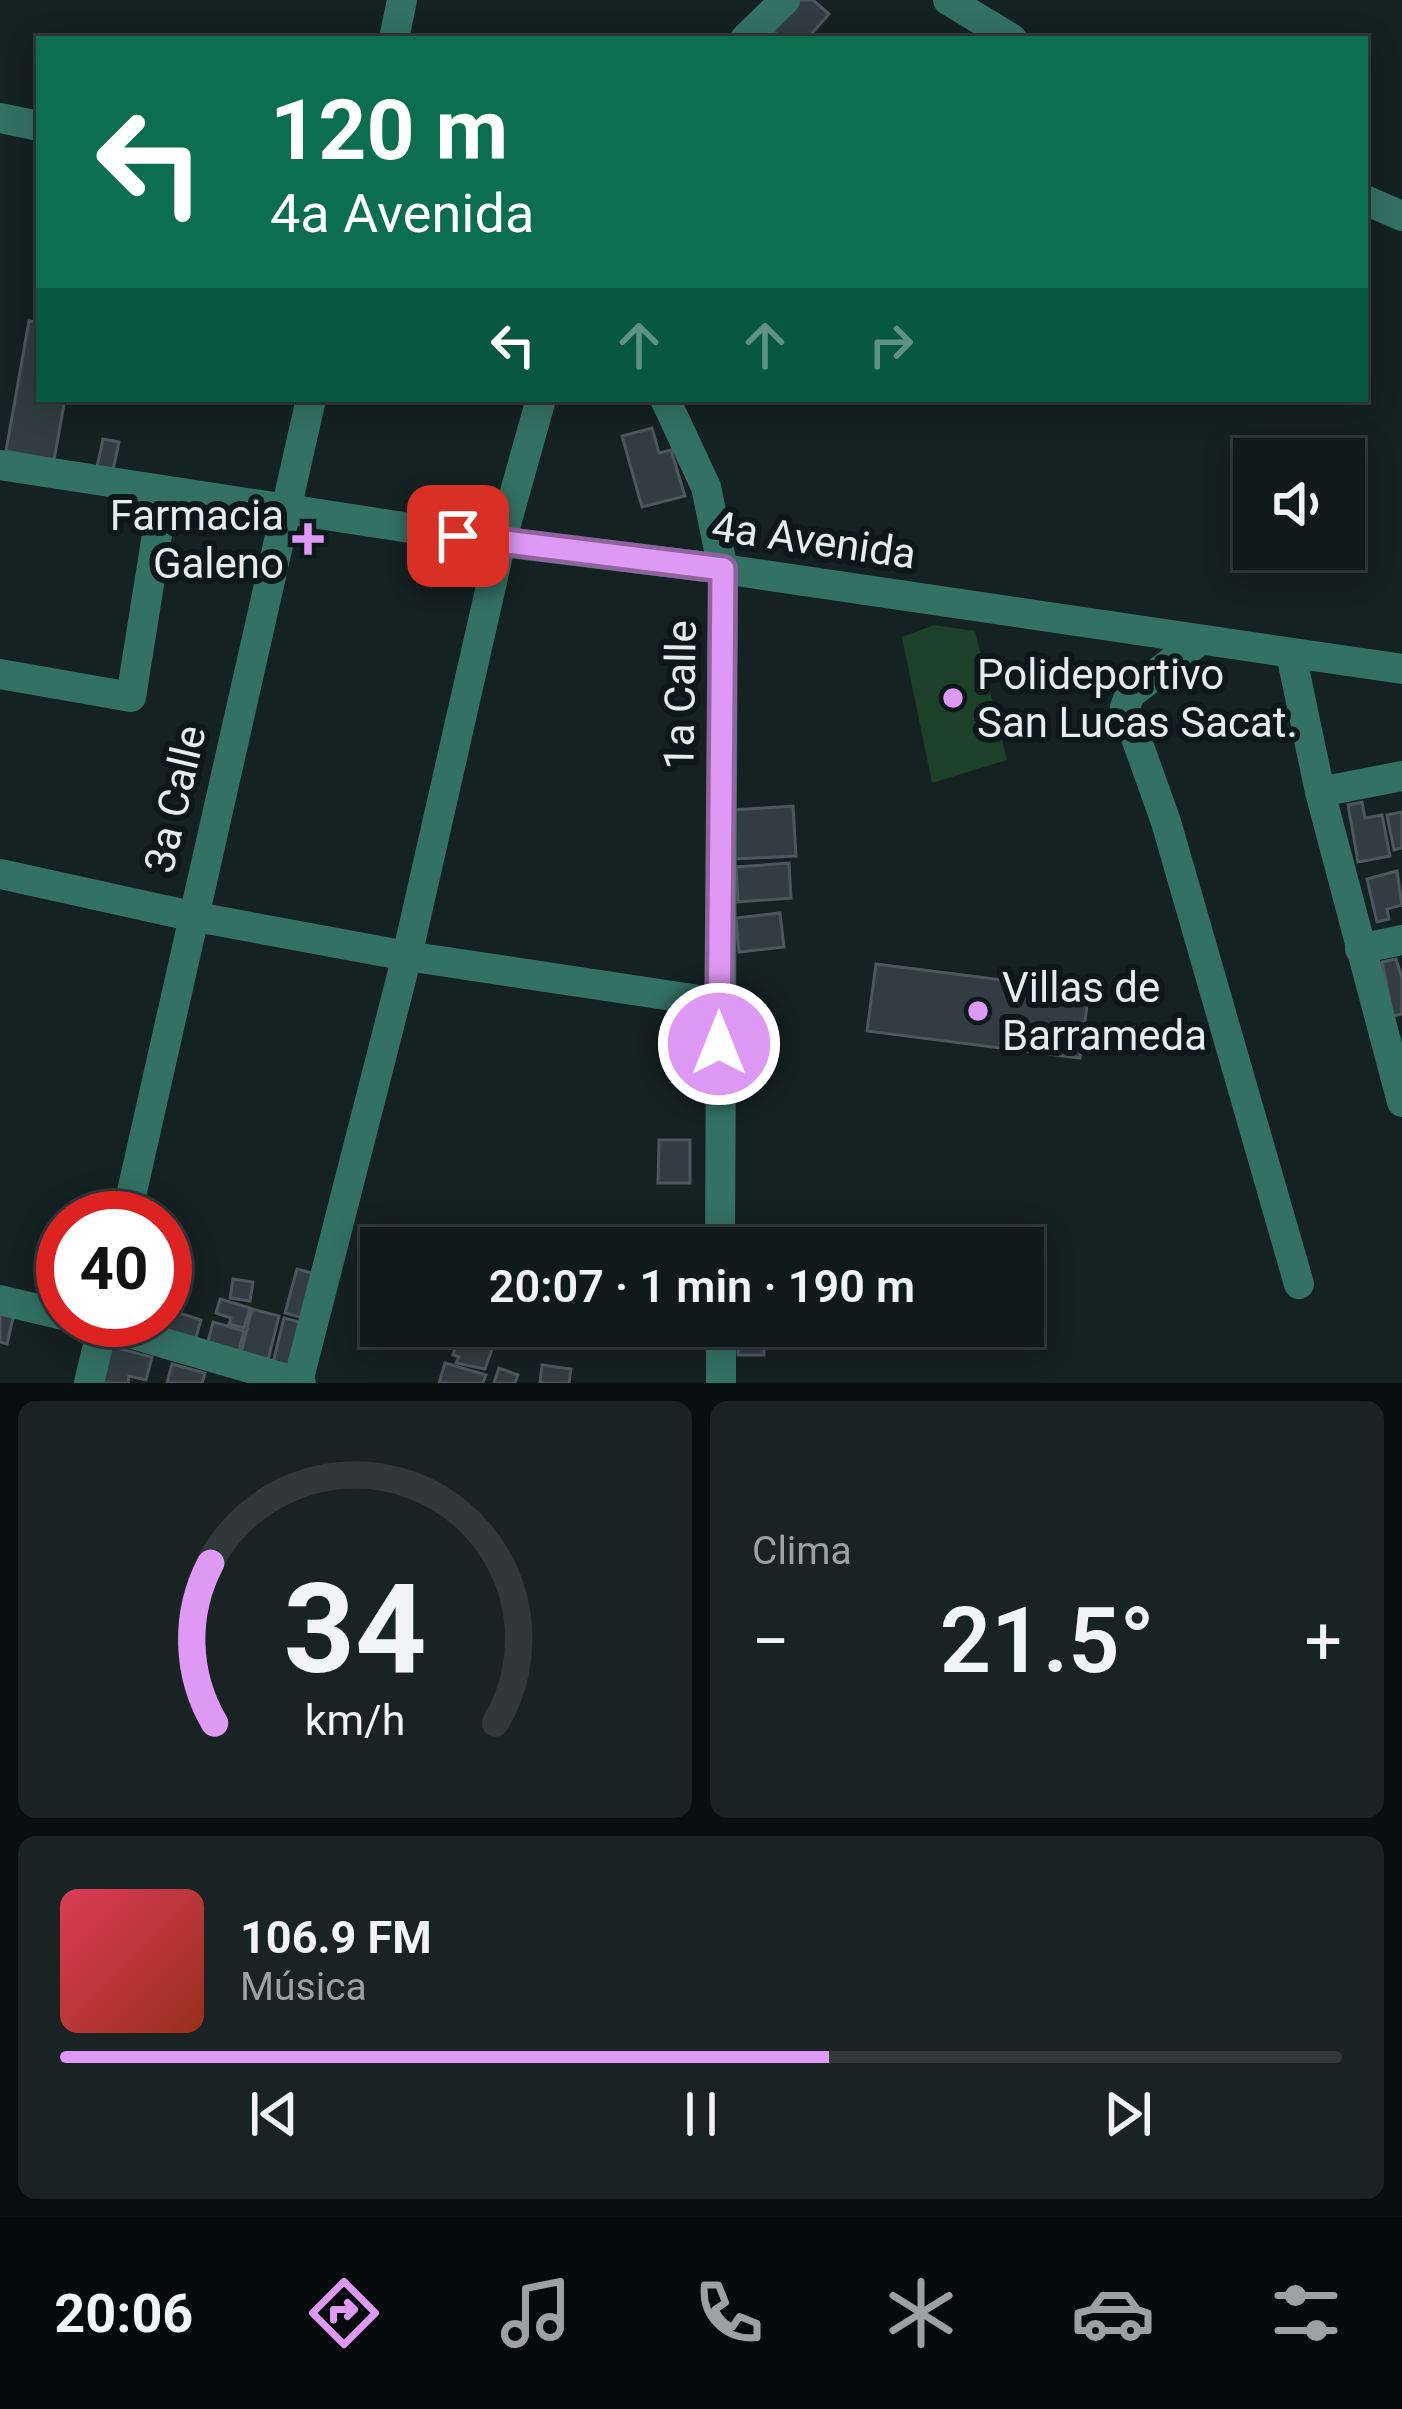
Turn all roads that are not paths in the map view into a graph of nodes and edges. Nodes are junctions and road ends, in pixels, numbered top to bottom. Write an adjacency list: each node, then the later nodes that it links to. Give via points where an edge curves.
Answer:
1 (402, 0): 4 (street)
2 (785, 0): 5 (street)
3 (948, 0): 6 (street)
4 (395, 36)
5 (748, 36)
6 (1007, 36)
7 (0, 118): 8 (street)
8 (36, 124)
9 (1368, 201): 10 (street)
10 (1402, 216)
11 (310, 402): 16 (street, 3a Calle)
12 (541, 402): 17 (street)
13 (666, 402): 18 (street, 1a Calle, via 706,487)
14 (0, 465): 15 (street, 4a Avenida)
15 (164, 491): 16 (street, 4a Avenida); 22 (street, via 131,697)
16 (284, 511): 17 (street, 4a Avenida); 26 (street, 3a Calle)
17 (501, 542): 18 (street, 4a Avenida); 29 (street)
18 (723, 569): 19 (street, 4a Avenida); 30 (street, 1a Calle)
19 (1200, 640): 20 (street, 4a Avenida); 34 (street, via 1130,694 1125,707 1166,822)
20 (1291, 654): 21 (street, 4a Avenida); 24 (street)
21 (1402, 669)
22 (0, 674)
23 (1402, 776): 24 (street)
24 (1320, 792): 28 (street)
25 (0, 874): 26 (street)
26 (191, 916): 29 (street); 32 (street, 3a Calle)
27 (1402, 940): 28 (street)
28 (1360, 949): 31 (street)
29 (407, 956): 30 (street); 41 (street)
30 (719, 1003): 33 (street, 1a Calle)
31 (1402, 1102)
32 (132, 1191)
33 (720, 1227)
34 (1299, 1284)
35 (0, 1300): 36 (street)
36 (36, 1309)
37 (94, 1347): 40 (street)
38 (182, 1347): 41 (street)
39 (721, 1347): 42 (street)
40 (89, 1383)
41 (300, 1383)
42 (721, 1383)

